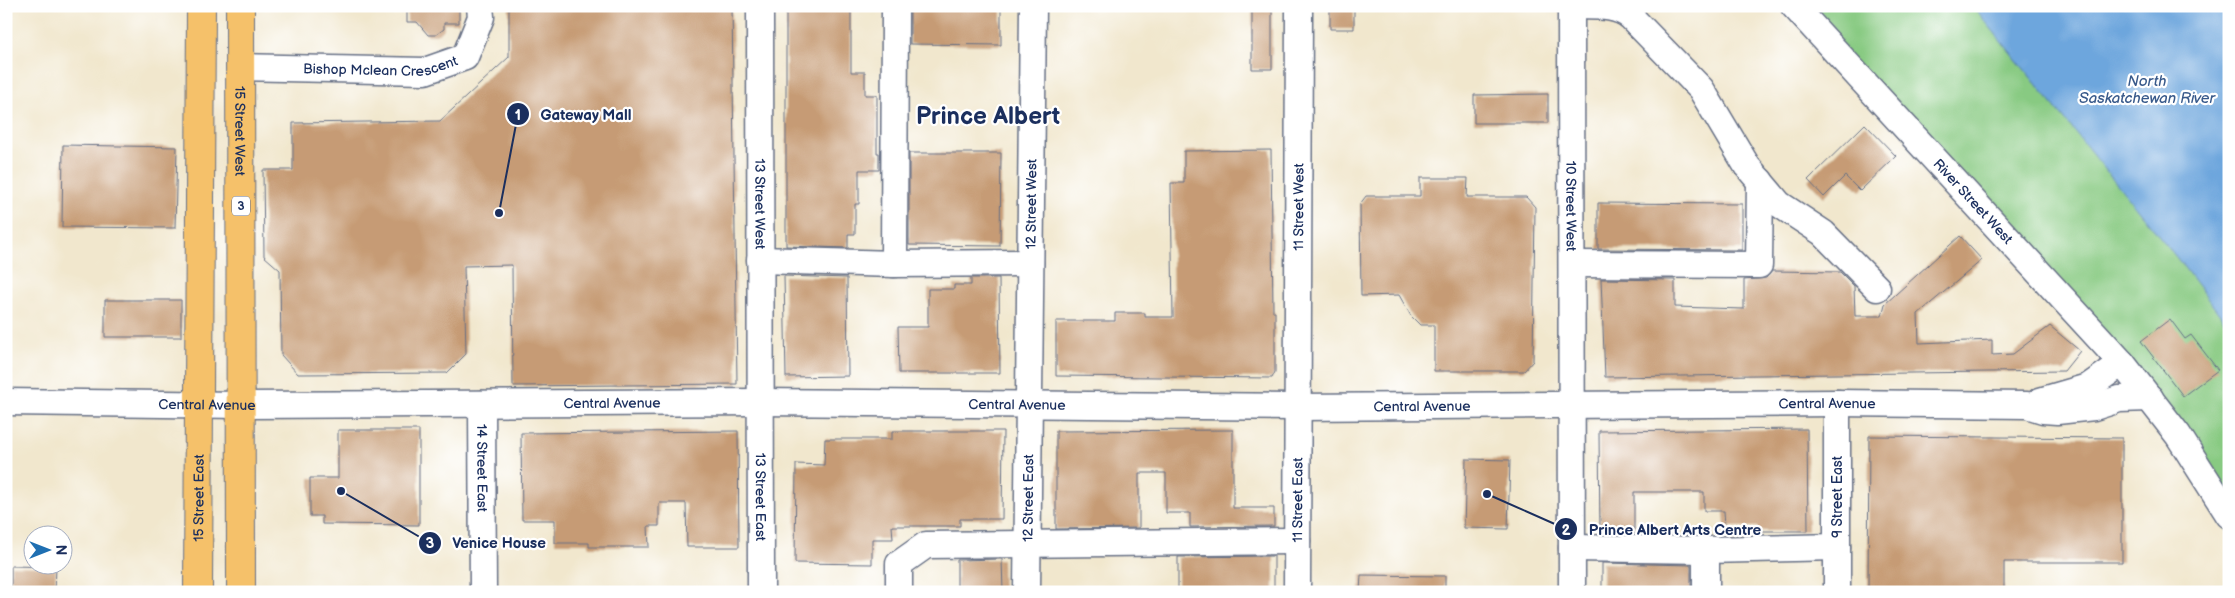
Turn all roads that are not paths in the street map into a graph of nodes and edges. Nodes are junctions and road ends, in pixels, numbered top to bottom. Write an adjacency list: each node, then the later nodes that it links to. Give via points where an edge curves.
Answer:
1 (201, 6): 22 (main road)
2 (240, 6): 10 (main road, 15 Street West / 3)
3 (480, 6): 10 (street, Bishop Mclean Crescent, via 481,17 465,57 425,71)
4 (760, 6): 12 (street, 13 Street West)
5 (895, 6): 14 (street)
6 (1032, 6): 13 (street, 12 Street West)
7 (1299, 6): 28 (street, 11 Street West)
8 (1571, 6): 11 (street, via 1613,8 1631,17 1701,89 1735,147); 15 (street, 10 Street West)
9 (1794, 6): 17 (street, River Street West)
10 (240, 67): 25 (main road, 15 Street West / 3)
11 (1760, 181): 15 (street, via 1759,265); 16 (street, via 1779,204 1823,233)
12 (760, 260): 14 (street); 20 (street, 13 Street West)
13 (1030, 263): 14 (street); 24 (street, 12 Street West)
14 (894, 264)
15 (1572, 264): 26 (street, 10 Street West)
16 (1877, 288)
17 (2122, 363): 18 (street, River Street West); 27 (street, Central Avenue, via 2088,386)
18 (2150, 398): 27 (street, Central Avenue, via 2119,399 2094,407 2057,411); 29 (street, River Street West, via 2178,435)
19 (6, 402): 22 (street, Central Avenue)
20 (761, 402): 23 (street, Central Avenue); 24 (street, Central Avenue); 38 (street, 13 Street East)
21 (1838, 403): 26 (street, Central Avenue); 27 (street, Central Avenue); 32 (street, 9 Street East)
22 (198, 404): 25 (street, Central Avenue); 35 (main road, 15 Street East)
23 (482, 404): 25 (street, Central Avenue); 37 (street, 14 Street East)
24 (1029, 404): 28 (street, Central Avenue); 31 (street, 12 Street East)
25 (241, 405): 36 (main road, 3)
26 (1572, 405): 28 (street, Central Avenue); 33 (street, 10 Street West)
27 (2027, 405)
28 (1298, 407): 30 (street, 11 Street East)
29 (2229, 515)
30 (1297, 541): 31 (street); 41 (street, 11 Street East)
31 (1028, 544): 39 (street, via 926,545 899,564); 40 (street, 12 Street East)
32 (1837, 547): 34 (street); 44 (street, 9 Street East)
33 (1572, 548): 34 (street); 42 (street, 10 Street West)
34 (1706, 550): 43 (street)
35 (198, 592)
36 (241, 592)
37 (483, 592)
38 (761, 592)
39 (899, 592)
40 (1027, 592)
41 (1297, 592)
42 (1572, 592)
43 (1706, 592)
44 (1837, 592)

